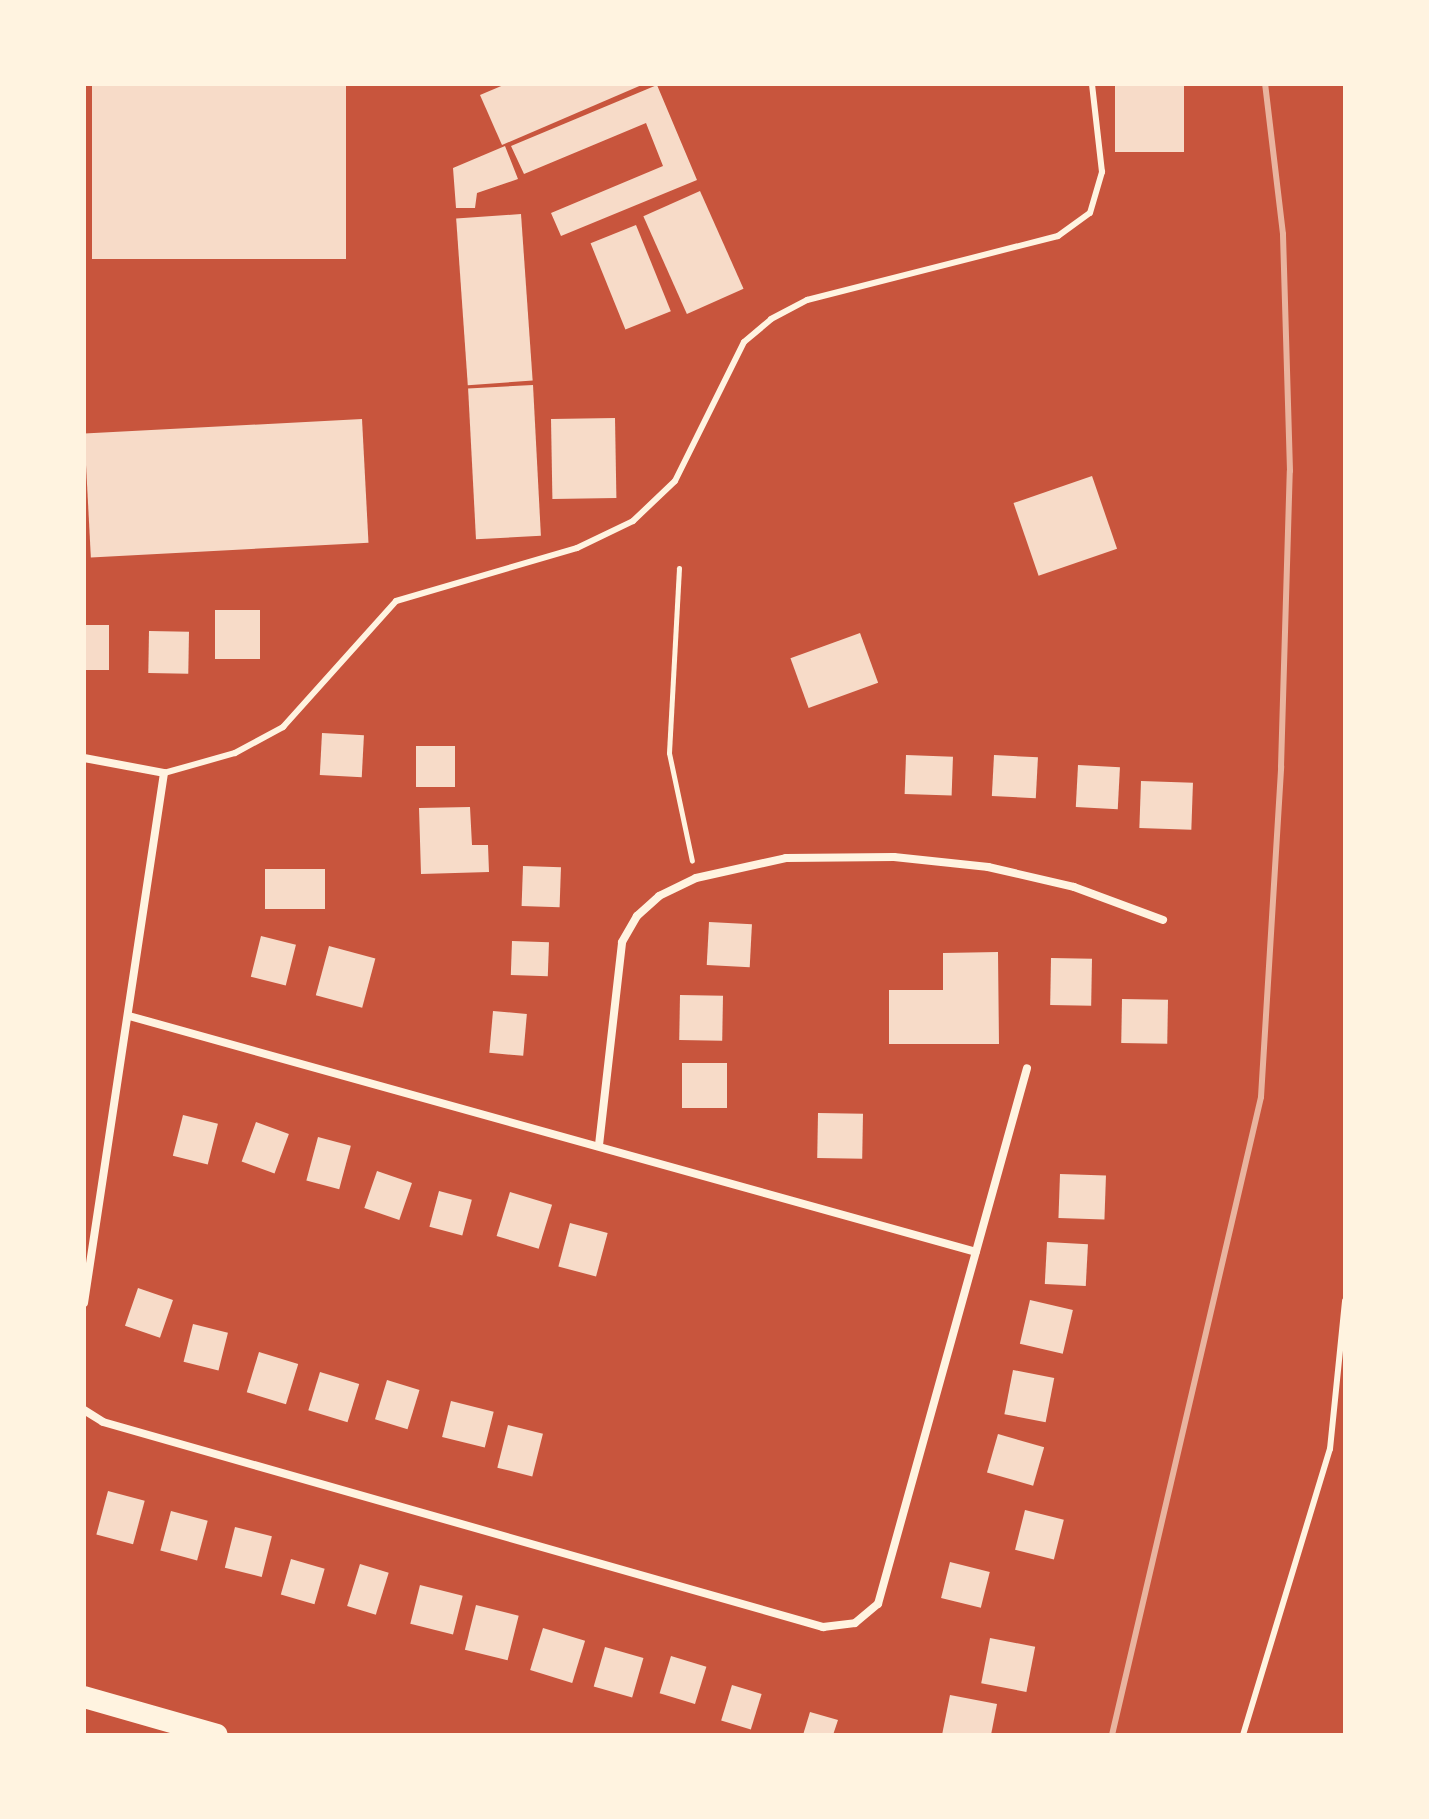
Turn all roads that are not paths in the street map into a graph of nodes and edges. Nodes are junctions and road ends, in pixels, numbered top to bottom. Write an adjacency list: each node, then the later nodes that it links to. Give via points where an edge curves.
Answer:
1 (1092, 84): 3 (lane, via 1102,172 1090,213 1058,236 836,291 771,319 744,342 675,481 633,521 577,548 396,601 283,727 235,753)
2 (84, 758): 3 (street)
3 (164, 773): 5 (street)
4 (1163, 920): 7 (street, via 1046,880 988,867 894,857 786,858 696,878 659,896 637,916 622,942)
5 (129, 1016): 7 (street); 10 (street)
6 (1027, 1068): 8 (street)
7 (599, 1145): 8 (street)
8 (976, 1252): 11 (street, via 878,1604 855,1623 823,1627 103,1422)
9 (1345, 1301): 14 (lane, via 1330,1449)
10 (84, 1303)
11 (84, 1410)
12 (84, 1697): 13 (highway)
13 (217, 1735)
14 (1243, 1735)

